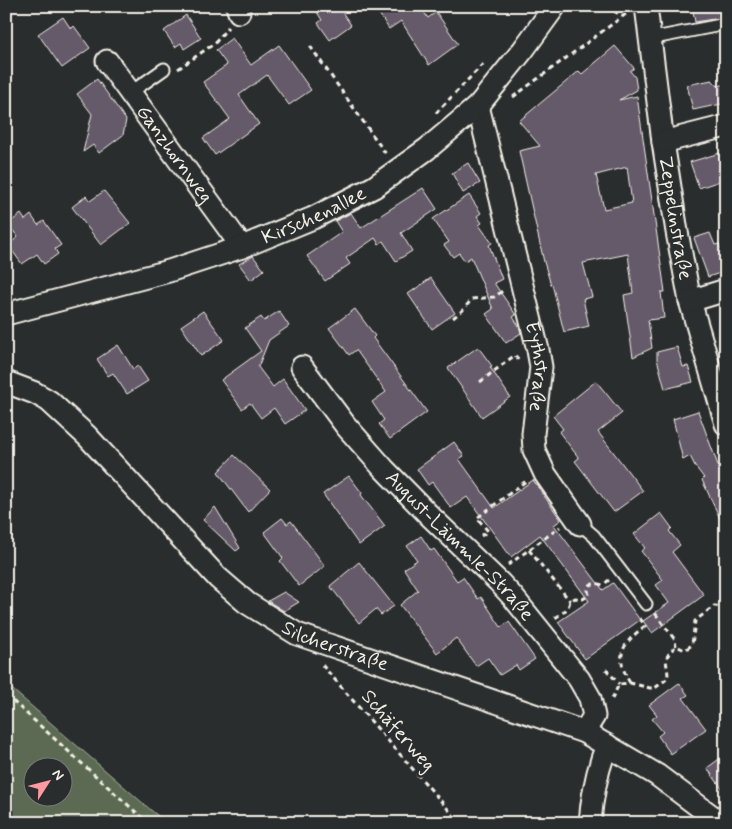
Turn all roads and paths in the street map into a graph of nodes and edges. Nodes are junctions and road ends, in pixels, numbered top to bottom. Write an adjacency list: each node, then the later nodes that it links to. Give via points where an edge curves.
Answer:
1 (555, 6): 15 (street, Kirschenallee)
2 (606, 6): 5 (path)
3 (238, 9): 12 (path, via 215,43)
4 (637, 10): 5 (path); 7 (street, Zeppelinstraße)
5 (622, 16): 14 (path)
6 (726, 24): 7 (lane)
7 (649, 39): 18 (street, Zeppelinstraße)
8 (310, 46): 21 (path)
9 (489, 57): 16 (path)
10 (107, 60): 13 (street, Ganzhornweg)
11 (164, 69): 13 (lane)
12 (177, 70)
13 (130, 93): 22 (street, Ganzhornweg)
14 (512, 98)
15 (478, 106): 21 (street, Kirschenallee, via 427,149); 23 (street, Eythstraße)
16 (431, 117)
17 (726, 126): 18 (street)
18 (664, 142): 25 (street, Zeppelinstraße)
19 (392, 148): 21 (path)
20 (379, 158): 21 (path)
21 (392, 162): 22 (street, Kirschenallee, via 374,188)
22 (242, 247): 26 (street, Kirschenallee, via 169,271)
23 (520, 274): 27 (path, via 494,297 472,299); 31 (street, Eythstraße, via 541,367)
24 (726, 290): 25 (street)
25 (690, 301): 32 (street, Zeppelinstraße)
26 (6, 314)
27 (453, 318)
28 (302, 367): 35 (street, August-Lämmle-Straße, via 346,426 384,469)
29 (6, 382): 50 (street, Silcherstraße, via 49,401 87,436 218,578 247,603 297,634)
30 (480, 382): 31 (path, via 514,355)
31 (539, 385): 33 (street, Eythstraße, via 534,450)
32 (726, 424)
33 (550, 482): 34 (street, Eythstraße); 35 (path, via 542,488 533,476 478,518 488,531)
34 (578, 520): 36 (path); 38 (lane, Eythstraße)
35 (464, 549): 50 (street, August-Lämmle-Straße, via 513,597 579,679 590,698)
36 (528, 550): 37 (path, via 507,566); 39 (path)
37 (503, 560)
38 (612, 560): 39 (path, via 610,579 603,585 590,585 589,595 584,599); 40 (lane, Eythstraße)
39 (570, 601): 42 (path, via 564,613)
40 (646, 604): 44 (path, via 675,640)
41 (726, 606): 44 (path, via 714,606 695,621 692,645 685,650)
42 (552, 620)
43 (645, 626): 47 (path, via 625,643 621,653 624,673)
44 (676, 646): 47 (path, via 665,661 668,678 655,688)
45 (321, 664): 54 (path, Schäferweg)
46 (606, 669): 48 (path)
47 (630, 683): 48 (path)
48 (619, 684): 50 (path, via 609,705)
49 (6, 695): 53 (path)
50 (589, 724): 51 (street, Silcherstraße)
51 (607, 745): 52 (street, Silcherstraße, via 657,775); 55 (street, via 593,793)
52 (720, 822)
53 (148, 823)
54 (460, 823)
55 (590, 823)

